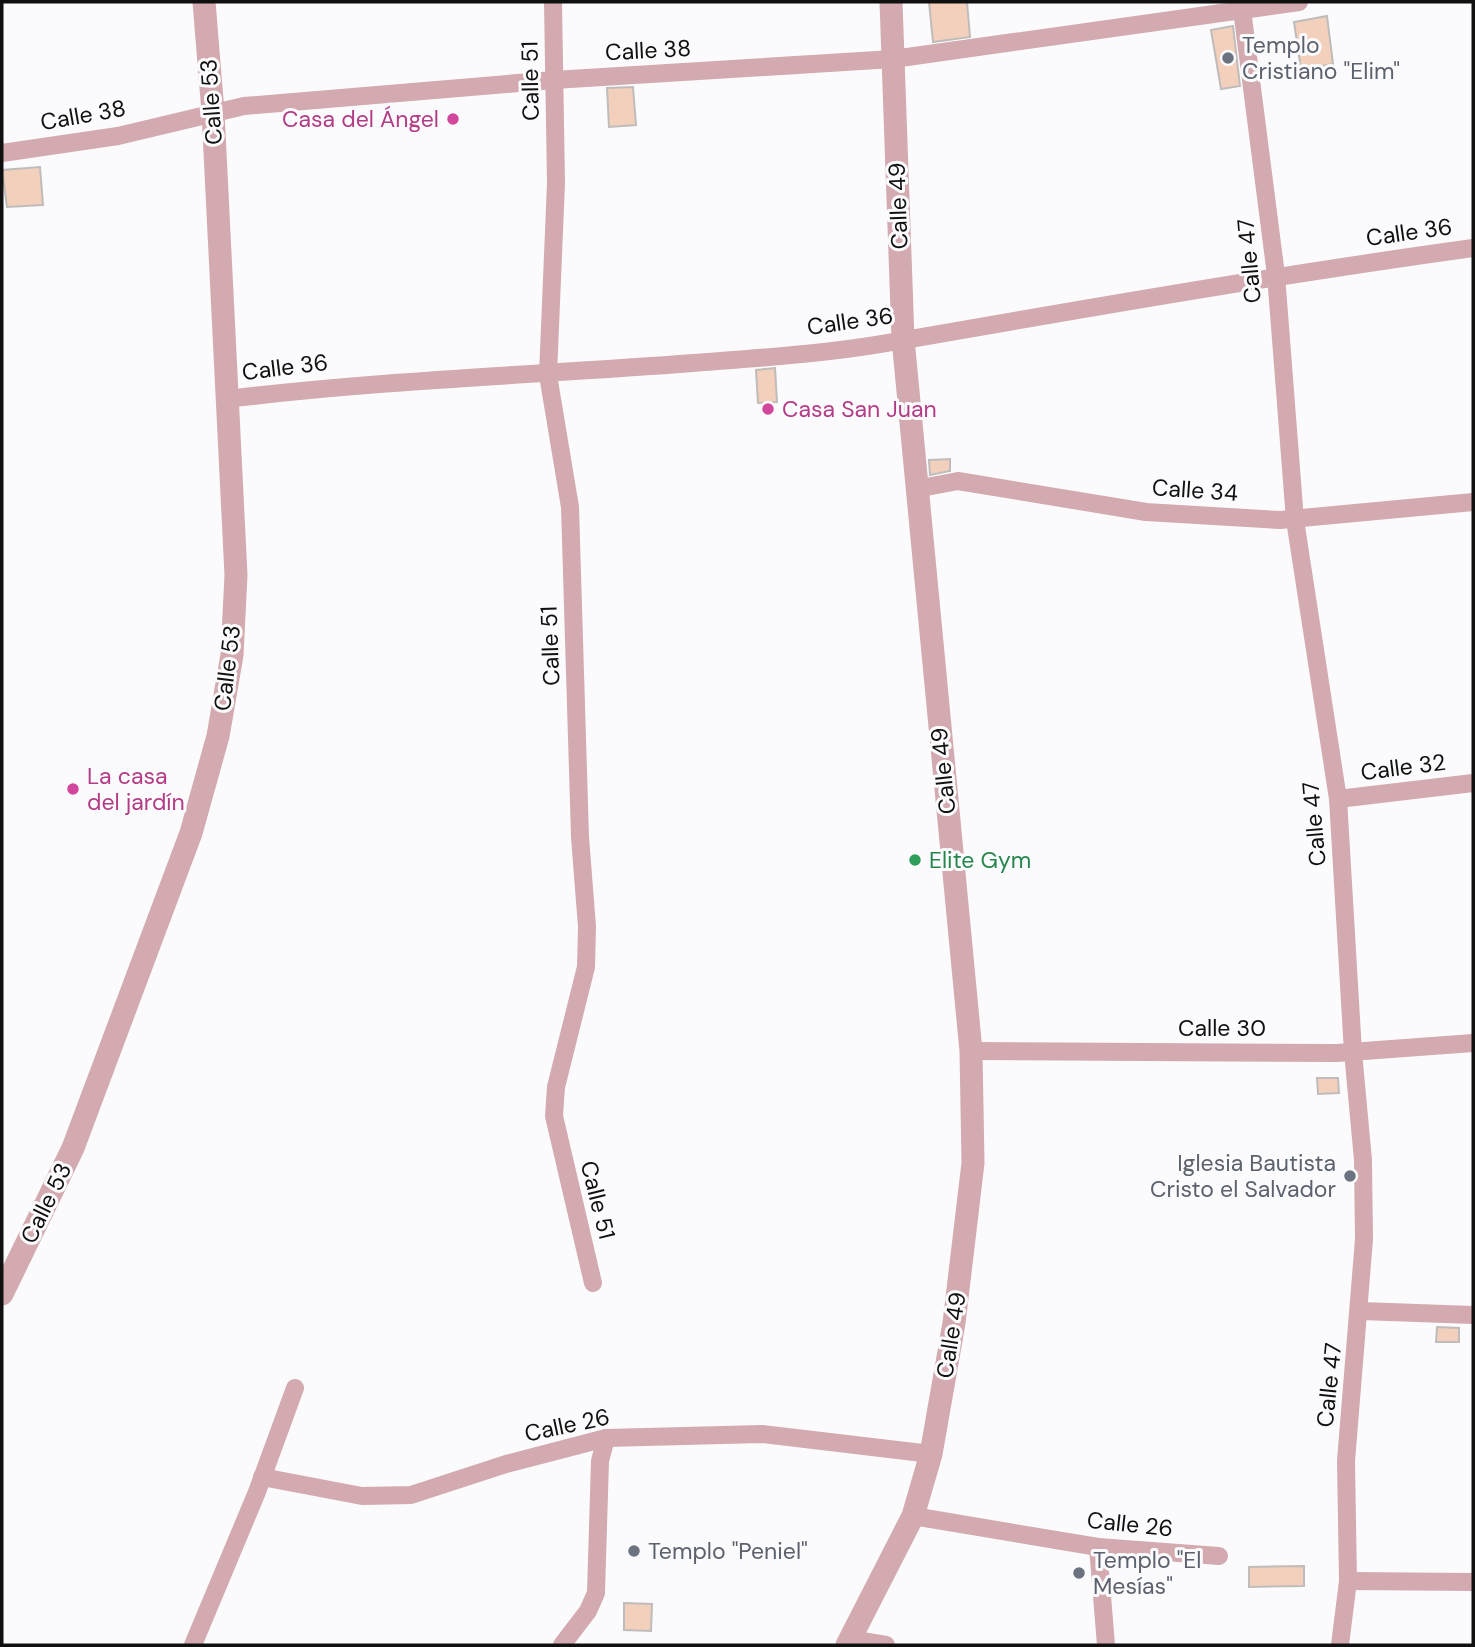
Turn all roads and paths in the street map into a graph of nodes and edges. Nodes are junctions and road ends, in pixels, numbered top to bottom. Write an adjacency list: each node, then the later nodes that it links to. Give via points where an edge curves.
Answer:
1 (204, 2): 8 (street, Calle 53)
2 (554, 2): 7 (street, Calle 51)
3 (891, 2): 6 (street, Calle 49)
4 (1299, 2): 5 (street, Calle 38)
5 (1242, 6): 6 (street, Calle 38); 11 (street, Calle 47)
6 (893, 59): 7 (street, Calle 38); 12 (street, Calle 49)
7 (554, 80): 8 (street, Calle 38); 13 (street, Calle 51, via 556,183)
8 (213, 112): 9 (street, Calle 38, via 118,136); 14 (street, Calle 53)
9 (2, 153)
10 (1473, 248): 11 (street, Calle 36)
11 (1276, 275): 12 (street, Calle 36); 17 (street, Calle 47)
12 (903, 339): 13 (street, Calle 36, via 741,359); 15 (street, Calle 49)
13 (548, 374): 14 (street, Calle 36, via 341,385); 23 (street, Calle 51, via 570,507 579,837 587,927 586,967 556,1087 554,1116)
14 (227, 399): 24 (street, Calle 53, via 236,575 232,655 218,736 191,833 73,1148)
15 (916, 489): 17 (street, Calle 34, via 958,481 1146,512); 21 (street, Calle 49)
16 (1473, 502): 17 (street, Calle 34)
17 (1295, 520): 19 (street, Calle 47)
18 (1473, 783): 19 (street, Calle 32)
19 (1338, 799): 22 (street, Calle 47)
20 (1473, 1042): 22 (street, Calle 30)
21 (971, 1051): 22 (street, Calle 30); 29 (street, Calle 49, via 973,1163 954,1323)
22 (1353, 1052): 25 (street, Calle 47, via 1363,1160)
23 (593, 1283)
24 (2, 1294)
25 (1361, 1311): 26 (street); 34 (street, Calle 47, via 1346,1461)
26 (1473, 1315)
27 (295, 1388): 30 (street)
28 (606, 1438): 29 (street, Calle 26, via 762,1434); 30 (street, Calle 26, via 411,1495 362,1496); 38 (street, via 600,1461 596,1593)
29 (931, 1454): 31 (street, Calle 49)
30 (262, 1477): 37 (street)
31 (913, 1517): 32 (street, Calle 26); 36 (street, Calle 49)
32 (1098, 1547): 33 (street, Calle 26); 40 (street)
33 (1219, 1556)
34 (1348, 1581): 35 (street); 41 (street, Calle 47)
35 (1473, 1582)
36 (848, 1642): 39 (street)
37 (193, 1645)
38 (562, 1645)
39 (886, 1645)
40 (1106, 1645)
41 (1340, 1645)

